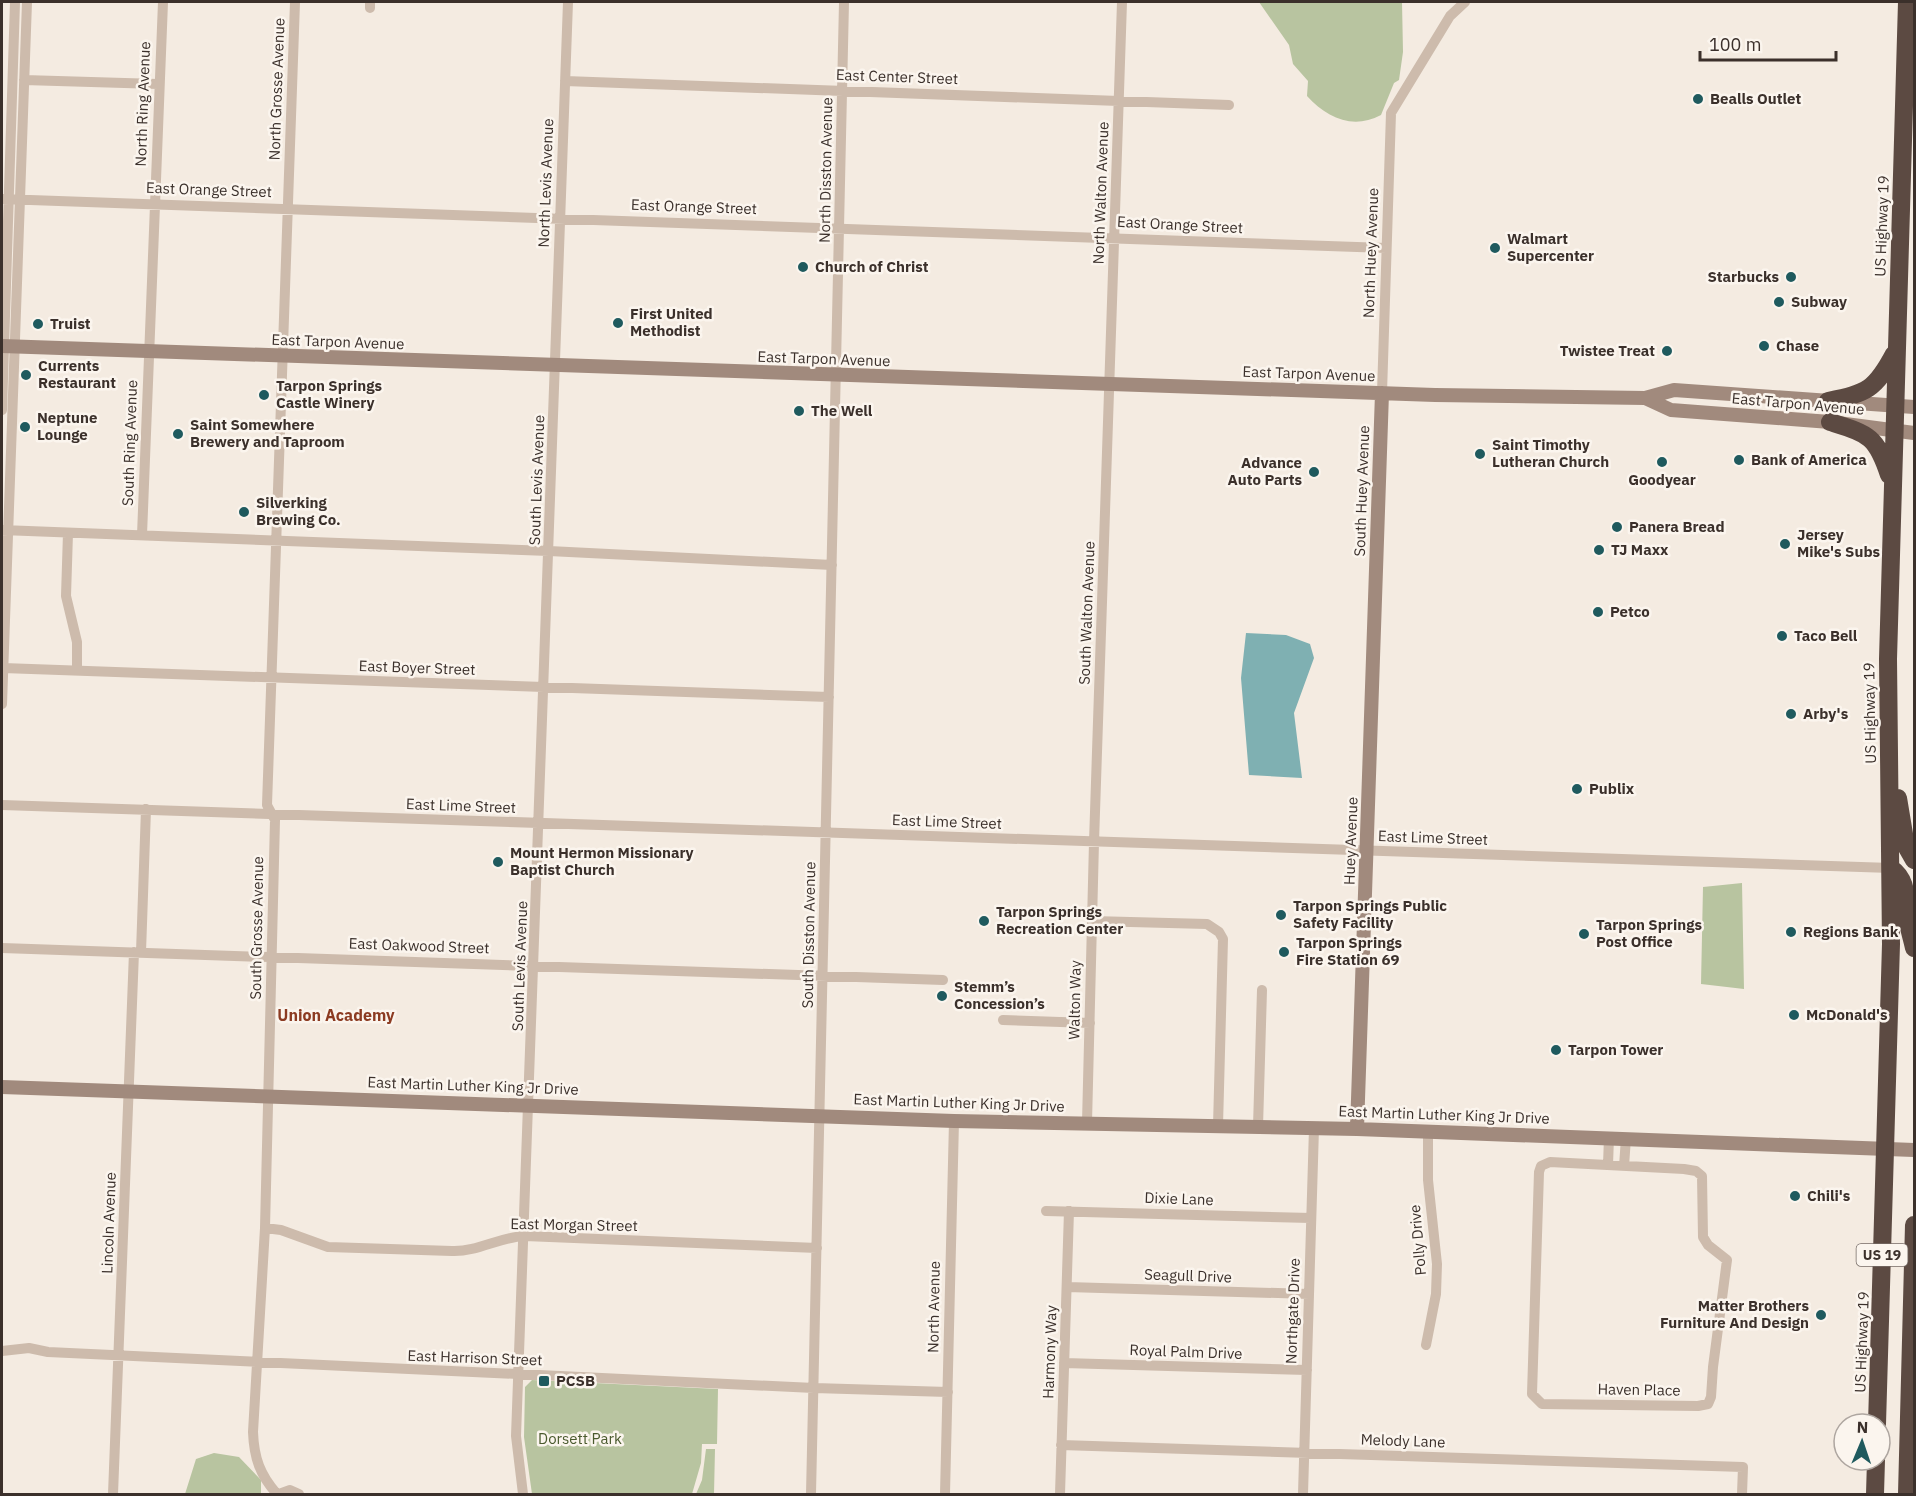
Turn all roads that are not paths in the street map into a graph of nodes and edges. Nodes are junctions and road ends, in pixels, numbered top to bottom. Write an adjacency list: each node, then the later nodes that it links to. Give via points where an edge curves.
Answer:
1 (15, 2): 10 (street)
2 (27, 2): 11 (street)
3 (163, 2): 13 (street, North Ring Avenue)
4 (295, 2): 20 (street, North Grosse Avenue)
5 (568, 2): 12 (street, North Levis Avenue)
6 (844, 2): 14 (street, North Disston Avenue)
7 (1122, 2): 15 (street, North Walton Avenue)
8 (1465, 2): 24 (street, North Huey Avenue, via 1450,16 1391,113)
9 (1907, 2): 26 (highway, US Highway 19 / US 19)
10 (7, 79): 17 (street)
11 (24, 80): 13 (street); 18 (street)
12 (565, 81): 14 (street, East Center Street); 21 (street, North Levis Avenue)
13 (158, 84): 19 (street, North Ring Avenue)
14 (843, 90): 15 (street, East Center Street); 22 (street, North Disston Avenue)
15 (1119, 100): 16 (street, East Center Street); 23 (street, North Walton Avenue)
16 (1229, 105)
17 (5, 200): 18 (street, East Orange Street); 25 (street)
18 (20, 200): 19 (street, East Orange Street); 25 (street)
19 (154, 203): 20 (street, East Orange Street); 27 (street, North Ring Avenue)
20 (288, 208): 21 (street, East Orange Street); 28 (street, North Grosse Avenue)
21 (559, 218): 22 (street, East Orange Street); 29 (street, North Levis Avenue)
22 (840, 227): 23 (street, East Orange Street); 30 (street, North Disston Avenue)
23 (1115, 237): 24 (street, East Orange Street); 31 (street, North Walton Avenue)
24 (1386, 248): 32 (street, North Huey Avenue)
25 (7, 347): 27 (street, East Tarpon Avenue); 37 (street); 42 (street)
26 (1897, 349): 34 (highway, via 1873,387 1862,394); 35 (highway, US Highway 19 / US 19)
27 (148, 351): 28 (street, East Tarpon Avenue); 44 (street, South Ring Avenue)
28 (283, 357): 29 (street, East Tarpon Avenue); 45 (street, South Grosse Avenue)
29 (555, 365): 30 (street, East Tarpon Avenue); 46 (street, South Levis Avenue)
30 (837, 375): 31 (street, East Tarpon Avenue); 47 (street, South Disston Avenue)
31 (1109, 385): 32 (street, East Tarpon Avenue); 61 (street, South Walton Avenue)
32 (1382, 393): 33 (street, East Tarpon Avenue); 48 (street, South Huey Avenue)
33 (1645, 398): 34 (street, East Tarpon Avenue, via 1674,390); 38 (street, East Tarpon Avenue, via 1671,410)
34 (1828, 401): 35 (street, East Tarpon Avenue)
35 (1896, 405): 36 (street, East Tarpon Avenue); 39 (highway, US Highway 19 / US 19)
36 (1914, 407)
37 (2, 410)
38 (1830, 422): 39 (street, East Tarpon Avenue); 41 (highway, via 1868,436 1880,451)
39 (1895, 430): 40 (street, East Tarpon Avenue); 41 (highway, US Highway 19 / US 19)
40 (1914, 433)
41 (1893, 485): 55 (highway, US Highway 19 / US 19, via 1887,659)
42 (10, 530): 43 (street); 49 (street)
43 (68, 533): 44 (street); 50 (street, via 66,596 76,642)
44 (142, 535): 45 (street)
45 (276, 540): 46 (street); 51 (street, South Grosse Avenue)
46 (549, 550): 47 (street); 52 (street, South Levis Avenue)
47 (832, 565): 53 (street, South Disston Avenue)
48 (1375, 590): 62 (street, Huey Avenue)
49 (3, 668): 50 (street, East Boyer Street); 54 (street)
50 (77, 670): 51 (street, East Boyer Street)
51 (271, 677): 52 (street, East Boyer Street); 58 (street, South Grosse Avenue, via 267,805)
52 (544, 687): 53 (street, East Boyer Street); 59 (street, South Levis Avenue)
53 (830, 697): 60 (street, South Disston Avenue)
54 (2, 704)
55 (1889, 761): 63 (highway, via 1906,846); 64 (highway, US Highway 19 / US 19)
56 (2, 805): 57 (street, East Lime Street)
57 (146, 809): 58 (street, East Lime Street); 68 (street, Lincoln Avenue)
58 (272, 814): 59 (street, East Lime Street); 69 (street, South Grosse Avenue)
59 (540, 824): 60 (street, East Lime Street); 70 (street, South Levis Avenue)
60 (827, 833): 61 (street, East Lime Street); 71 (street, South Disston Avenue)
61 (1094, 842): 62 (street, East Lime Street); 65 (street, Walton Way)
62 (1368, 851): 64 (street, East Lime Street); 86 (street, Huey Avenue)
63 (1914, 860)
64 (1891, 868): 67 (highway, via 1904,884); 90 (highway, US Highway 19 / US 19)
65 (1092, 921): 75 (street, Walton Way); 83 (street, via 1200,923 1219,932 1223,939)
66 (2, 948): 68 (street, East Oakwood Street)
67 (1914, 948)
68 (137, 952): 69 (street, East Oakwood Street); 77 (street, Lincoln Avenue)
69 (272, 956): 70 (street, East Oakwood Street); 78 (street, South Grosse Avenue)
70 (535, 964): 71 (street, East Oakwood Street); 79 (street, South Levis Avenue)
71 (823, 974): 72 (street, East Oakwood Street); 80 (street, South Disston Avenue)
72 (943, 980)
73 (1262, 990): 84 (street)
74 (1003, 1020): 75 (street)
75 (1090, 1023): 82 (street, Walton Way)
76 (2, 1087): 77 (street, East Martin Luther King Jr Drive)
77 (129, 1091): 78 (street, East Martin Luther King Jr Drive); 105 (street, Lincoln Avenue)
78 (268, 1096): 79 (street, East Martin Luther King Jr Drive); 98 (street, South Grosse Avenue)
79 (530, 1105): 80 (street, East Martin Luther King Jr Drive); 99 (street, South Levis Avenue)
80 (820, 1114): 81 (street, East Martin Luther King Jr Drive); 100 (street, South Disston Avenue)
81 (954, 1120): 82 (street, East Martin Luther King Jr Drive); 111 (street, North Avenue)
82 (1087, 1123): 83 (street, East Martin Luther King Jr Drive)
83 (1218, 1126): 84 (street, East Martin Luther King Jr Drive)
84 (1258, 1127): 85 (street, East Martin Luther King Jr Drive)
85 (1314, 1128): 86 (street, East Martin Luther King Jr Drive); 96 (street, Northgate Drive)
86 (1357, 1129): 87 (street, East Martin Luther King Jr Drive)
87 (1428, 1131): 88 (street, East Martin Luther King Jr Drive); 103 (street, Polly Drive, via 1428,1180 1437,1264 1436,1294)
88 (1609, 1137): 89 (street, East Martin Luther King Jr Drive); 92 (street)
89 (1626, 1138): 90 (street, East Martin Luther King Jr Drive); 93 (street)
90 (1886, 1147): 91 (street, East Martin Luther King Jr Drive); 112 (highway, US Highway 19 / US 19)
91 (1914, 1150)
92 (1608, 1165): 93 (street, Haven Place); 93 (street, Haven Place, via 1550,1162 1541,1166 1539,1172 1532,1394 1542,1404 1704,1405 1712,1397 1727,1260 1703,1237 1703,1179 1689,1169)
93 (1624, 1166)
94 (1046, 1211): 95 (street, Dixie Lane)
95 (1069, 1211): 96 (street, Dixie Lane); 101 (street, Harmony Way)
96 (1311, 1218): 102 (street, Northgate Drive)
97 (1914, 1225): 128 (highway, US 19)
98 (265, 1228): 99 (street, East Morgan Street, via 328,1246 460,1252); 106 (street, South Grosse Avenue)
99 (525, 1236): 100 (street, East Morgan Street); 109 (street, South Levis Avenue)
100 (817, 1248): 110 (street, South Disston Avenue)
101 (1067, 1287): 102 (street, Seagull Drive); 107 (street, Harmony Way)
102 (1309, 1294): 108 (street, Northgate Drive)
103 (1426, 1345)
104 (2, 1351): 105 (street, East Harrison Street, via 29,1348)
105 (118, 1355): 106 (street, East Harrison Street); 117 (street, Lincoln Avenue)
106 (258, 1363): 109 (street, East Harrison Street); 118 (street, South Grosse Avenue, via 254,1455)
107 (1064, 1363): 108 (street, Royal Palm Drive); 113 (street, Harmony Way)
108 (1307, 1370): 114 (street, Northgate Drive)
109 (519, 1374): 110 (street, East Harrison Street); 120 (street, South Levis Avenue, via 516,1436)
110 (814, 1388): 111 (street, East Harrison Street); 121 (street, South Disston Avenue)
111 (948, 1392): 122 (street, North Avenue)
112 (1877, 1412)
113 (1061, 1445): 114 (street, Melody Lane); 123 (street, Harmony Way)
114 (1305, 1453): 124 (street, Northgate Drive); 125 (street, Melody Lane, via 1743,1467)
115 (1876, 1472): 126 (highway)
116 (1877, 1472): 127 (highway)
117 (113, 1494)
118 (278, 1494): 119 (street, South Grosse Avenue, via 290,1490)
119 (299, 1494)
120 (523, 1494)
121 (811, 1494)
122 (945, 1494)
123 (1060, 1494)
124 (1303, 1494)
125 (1742, 1494)
126 (1875, 1494)
127 (1880, 1494)
128 (1907, 1494)

